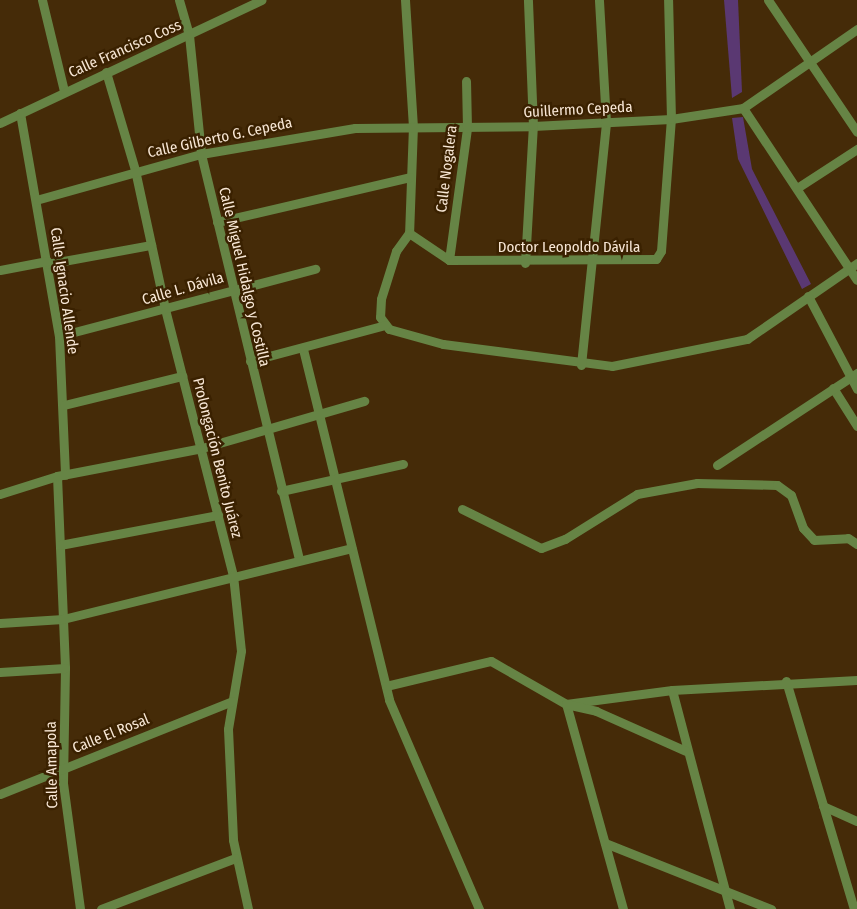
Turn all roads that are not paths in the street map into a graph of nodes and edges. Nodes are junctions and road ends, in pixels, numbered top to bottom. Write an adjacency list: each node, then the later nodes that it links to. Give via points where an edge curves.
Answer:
1 (42, 0): 15 (street)
2 (179, 0): 11 (street, Calle Miguel Hidalgo y Costilla)
3 (261, 0): 9 (street, Calle Francisco Coss)
4 (405, 0): 21 (street)
5 (528, 0): 22 (street)
6 (599, 0): 19 (street)
7 (668, 0): 18 (street, Doctor Leopoldo Dávila)
8 (768, 0): 12 (street)
9 (246, 3): 11 (street, Calle Francisco Coss)
10 (857, 29): 12 (street)
11 (189, 35): 13 (street, Calle Francisco Coss); 26 (street, Calle Miguel Hidalgo y Costilla)
12 (809, 61): 16 (street); 24 (street)
13 (106, 72): 15 (street, Calle Francisco Coss); 27 (street, Prolongación Benito Juárez)
14 (466, 81): 23 (street, Calle Nogalera)
15 (64, 91): 17 (street, Calle Francisco Coss)
16 (743, 108): 18 (street, Guillermo Cepeda); 29 (street)
17 (20, 113): 20 (street, Calle Francisco Coss); 30 (street, Calle Ignacio Allende)
18 (671, 119): 19 (street, Guillermo Cepeda); 36 (street, Doctor Leopoldo Dávila, via 658,257 649,262)
19 (606, 122): 22 (street, Guillermo Cepeda); 36 (street)
20 (0, 123)
21 (414, 126): 23 (street, Guillermo Cepeda); 26 (street, Calle Gilberto G. Cepeda, via 354,128); 28 (street)
22 (533, 126): 23 (street, Guillermo Cepeda); 37 (street)
23 (467, 128): 34 (street, Calle Nogalera)
24 (857, 132)
25 (857, 149): 29 (street)
26 (201, 154): 27 (street, Calle Gilberto G. Cepeda); 31 (street, Calle Miguel Hidalgo y Costilla)
27 (135, 170): 30 (street, Calle Gilberto G. Cepeda); 33 (street, Prolongación Benito Juárez)
28 (410, 177): 31 (street); 32 (street)
29 (797, 188): 38 (street)
30 (36, 200): 35 (street, Calle Ignacio Allende)
31 (217, 222): 42 (street, Calle Miguel Hidalgo y Costilla)
32 (409, 233): 34 (street); 45 (street, via 399,244 386,276 379,311)
33 (151, 245): 35 (street); 44 (street, Prolongación Benito Juárez)
34 (449, 260): 37 (street, Doctor Leopoldo Dávila)
35 (47, 262): 40 (street); 46 (street, Calle Ignacio Allende)
36 (592, 262): 37 (street, Doctor Leopoldo Dávila); 49 (street)
37 (525, 263)
38 (853, 265): 41 (street); 43 (street)
39 (316, 269): 42 (street, Calle L. Dávila)
40 (0, 270)
41 (857, 280)
42 (233, 289): 44 (street, Calle L. Dávila); 48 (street, Calle Miguel Hidalgo y Costilla)
43 (808, 296): 49 (street, via 763,332 737,342 630,363); 50 (street)
44 (165, 309): 46 (street, Calle L. Dávila); 51 (street, Prolongación Benito Juárez)
45 (384, 326): 47 (street); 49 (street, via 399,334 443,344)
46 (59, 336): 55 (street, Calle Ignacio Allende)
47 (302, 349): 48 (street); 56 (street)
48 (250, 362): 58 (street, Calle Miguel Hidalgo y Costilla)
49 (581, 365)
50 (854, 375): 52 (street); 53 (street)
51 (182, 376): 55 (street); 59 (street, Prolongación Benito Juárez)
52 (833, 388): 57 (street); 61 (street)
53 (857, 389)
54 (364, 401): 56 (street)
55 (64, 405): 62 (street, Calle Ignacio Allende)
56 (319, 415): 58 (street); 63 (street)
57 (857, 426)
58 (266, 428): 59 (street); 64 (street, Calle Miguel Hidalgo y Costilla)
59 (202, 448): 62 (street); 67 (street, Prolongación Benito Juárez)
60 (403, 464): 63 (street)
61 (718, 464)
62 (61, 475): 65 (street); 69 (street, Calle Ignacio Allende)
63 (337, 478): 64 (street); 70 (street)
64 (281, 491): 71 (street, Calle Miguel Hidalgo y Costilla)
65 (0, 494)
66 (462, 509): 68 (street, via 541,548 564,539 637,494 697,483 777,485 791,495 804,528 814,540 848,538)
67 (218, 515): 69 (street); 72 (street, Prolongación Benito Juárez)
68 (857, 544)
69 (60, 545): 73 (street, Calle Ignacio Allende)
70 (351, 548): 71 (street); 79 (street)
71 (299, 558): 72 (street)
72 (233, 575): 73 (street); 81 (street, Prolongación Benito Juárez, via 241,652)
73 (63, 620): 74 (street); 75 (street, Calle Amapola)
74 (0, 623)
75 (65, 668): 76 (street); 84 (street, Calle Amapola)
76 (0, 672)
77 (857, 680): 78 (street)
78 (786, 681): 80 (street); 86 (street)
79 (386, 686): 82 (street, via 491,661); 94 (street, via 423,785)
80 (672, 690): 82 (street); 83 (street)
81 (232, 701): 84 (street, Calle El Rosal); 89 (street, Prolongación Benito Juárez, via 228,729)
82 (566, 704): 83 (street, via 596,711); 88 (street)
83 (686, 751): 90 (street)
84 (64, 768): 85 (street, Calle El Rosal); 91 (street, Calle Amapola)
85 (0, 794)
86 (824, 806): 87 (street); 98 (street)
87 (857, 821)
88 (605, 843): 90 (street); 95 (street)
89 (235, 858): 92 (street); 93 (street, Prolongación Benito Juárez)
90 (725, 892): 96 (street); 97 (street)
91 (80, 909)
92 (100, 909)
93 (248, 909)
94 (479, 909)
95 (623, 909)
96 (730, 909)
97 (771, 909)
98 (854, 909)

